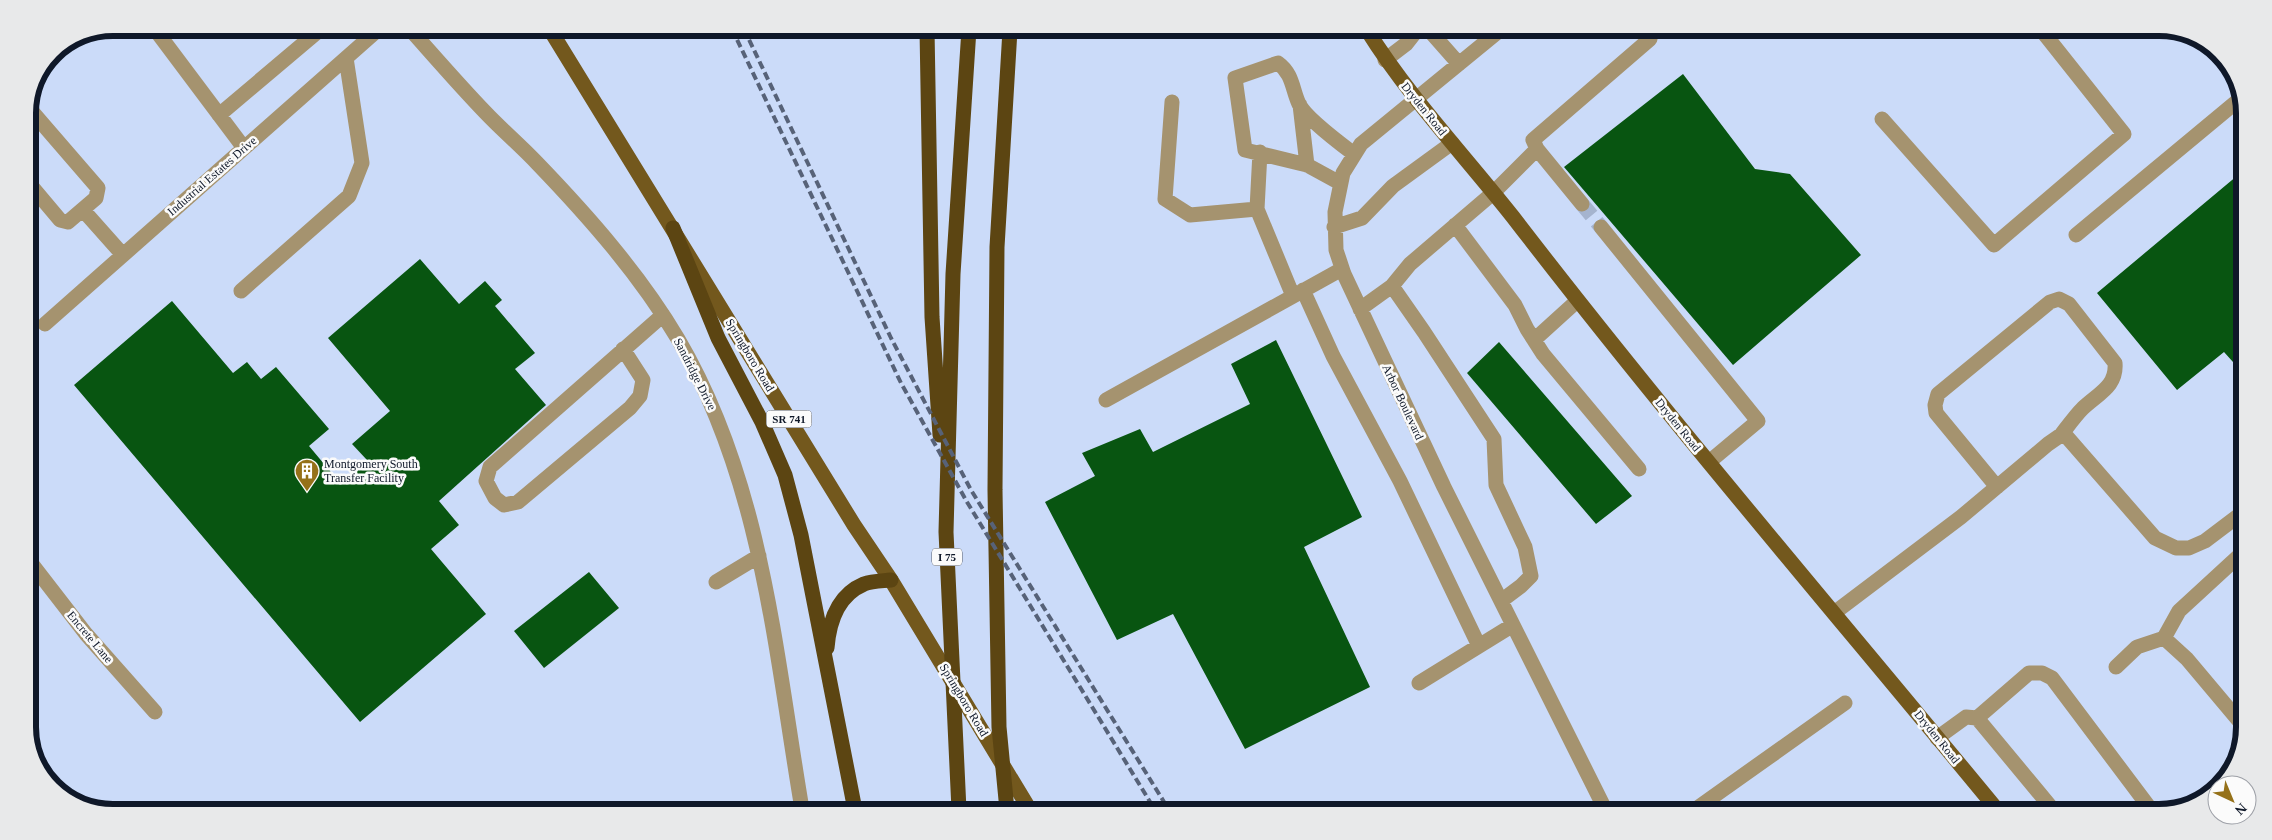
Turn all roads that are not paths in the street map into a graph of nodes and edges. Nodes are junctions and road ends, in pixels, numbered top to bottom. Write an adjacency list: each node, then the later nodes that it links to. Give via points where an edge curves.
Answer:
1 (160, 36): 22 (street)
2 (313, 36): 22 (street)
3 (371, 36): 15 (street, Industrial Estates Drive)
4 (416, 36): 49 (street, Sandridge Drive, via 486,114 578,207)
5 (554, 36): 40 (main road, Springboro Road / SR 741)
6 (928, 36): 59 (highway, via 932,317)
7 (969, 36): 59 (highway, I 75, via 953,274)
8 (1010, 36): 81 (highway, via 997,247 995,422 999,727)
9 (1371, 36): 16 (main road, Dryden Road)
10 (1412, 36): 16 (street)
11 (1434, 36): 17 (street)
12 (1492, 36): 17 (street, Arbor Boulevard)
13 (1648, 36): 27 (street, via 1650,39 1533,140)
14 (2046, 36): 24 (street, via 2124,134 1994,245)
15 (346, 58): 26 (street, Industrial Estates Drive); 45 (street, via 362,163 349,196)
16 (1385, 60): 18 (main road, Dryden Road)
17 (1459, 64): 18 (street, Arbor Boulevard)
18 (1417, 100): 25 (main road, Dryden Road); 29 (street, Arbor Boulevard, via 1369,137)
19 (1172, 102): 35 (street, via 1165,199 1190,215)
20 (2235, 103): 41 (street)
21 (1300, 105): 28 (street, via 1293,82 1278,63 1235,78 1245,150); 29 (street); 30 (street)
22 (219, 115): 26 (street)
23 (36, 116): 36 (street, via 98,188 96,198)
24 (1882, 119)
25 (1452, 144): 33 (main road, Dryden Road); 38 (street, via 1394,186 1362,218)
26 (244, 148): 42 (street, Industrial Estates Drive)
27 (1538, 149): 33 (street); 34 (street)
28 (1260, 152): 30 (street); 35 (street)
29 (1354, 154): 31 (street, Arbor Boulevard)
30 (1307, 165): 31 (street)
31 (1340, 182): 38 (street, Arbor Boulevard)
32 (36, 192): 36 (street, via 60,220 68,222)
33 (1494, 193): 37 (street); 47 (main road, Dryden Road)
34 (1582, 204)
35 (1257, 209): 46 (street)
36 (83, 210): 42 (street)
37 (1455, 225): 44 (street, via 1410,264); 51 (street, via 1515,305)
38 (1334, 227): 43 (street, Arbor Boulevard)
39 (1601, 227): 55 (street, via 1758,421)
40 (673, 228): 63 (main road, Springboro Road / SR 741); 71 (highway, via 718,338 762,422 785,475 801,535)
41 (2076, 235)
42 (123, 255): 50 (street, Industrial Estates Drive)
43 (1342, 268): 46 (street); 48 (street, Arbor Boulevard)
44 (1392, 286): 48 (street); 65 (street, via 1494,439 1496,485 1525,547 1530,576)
45 (241, 291)
46 (1298, 293): 53 (street); 69 (street, via 1400,481)
47 (1577, 301): 51 (street); 55 (main road, Dryden Road)
48 (1360, 309): 65 (street, Arbor Boulevard)
49 (663, 315): 52 (street); 60 (street, Sandridge Drive, via 700,378 718,419 738,474)
50 (45, 324)
51 (1534, 340): 56 (street)
52 (622, 349): 52 (street, via 490,467 486,481 495,498 504,505 518,502 630,408 640,396 643,380)
53 (1106, 400)
54 (2061, 436): 57 (street); 57 (street, via 2082,409 2111,384 2116,373 2115,363 2069,304 2059,299 2050,302 1938,394 1936,413); 58 (street, via 2067,437 2155,538 2176,548 2189,548 2205,540)
55 (1709, 462): 66 (main road, Dryden Road)
56 (1639, 469)
57 (1997, 487): 66 (street)
58 (2236, 517)
59 (946, 532): 80 (highway, I 75)
60 (759, 556): 64 (street); 78 (street, Sandridge Drive)
61 (2236, 559): 68 (street, via 2179,611)
62 (36, 569): 74 (street, Encrete Lane, via 86,634)
63 (891, 580): 71 (highway, via 866,583 850,592 840,604 828,629); 82 (main road, Springboro Road / SR 741)
64 (716, 582)
65 (1501, 601): 67 (street, Arbor Boulevard)
66 (1834, 613): 77 (main road, Dryden Road)
67 (1513, 625): 69 (street); 83 (street, Arbor Boulevard)
68 (2164, 638): 70 (street, via 2137,647); 75 (street, via 2187,659)
69 (1479, 646): 72 (street)
70 (2116, 666)
71 (827, 669): 79 (highway)
72 (1419, 683)
73 (1845, 703): 84 (street)
74 (155, 712)
75 (2236, 717)
76 (1977, 718): 77 (street, via 1966,716); 86 (street); 87 (street, via 2029,673 2042,673 2052,678)
77 (1938, 738): 85 (main road, Dryden Road)
78 (801, 804)
79 (854, 804)
80 (959, 804)
81 (1006, 804)
82 (1026, 804)
83 (1602, 804)
84 (1704, 804)
85 (1992, 804)
86 (2048, 804)
87 (2146, 804)

